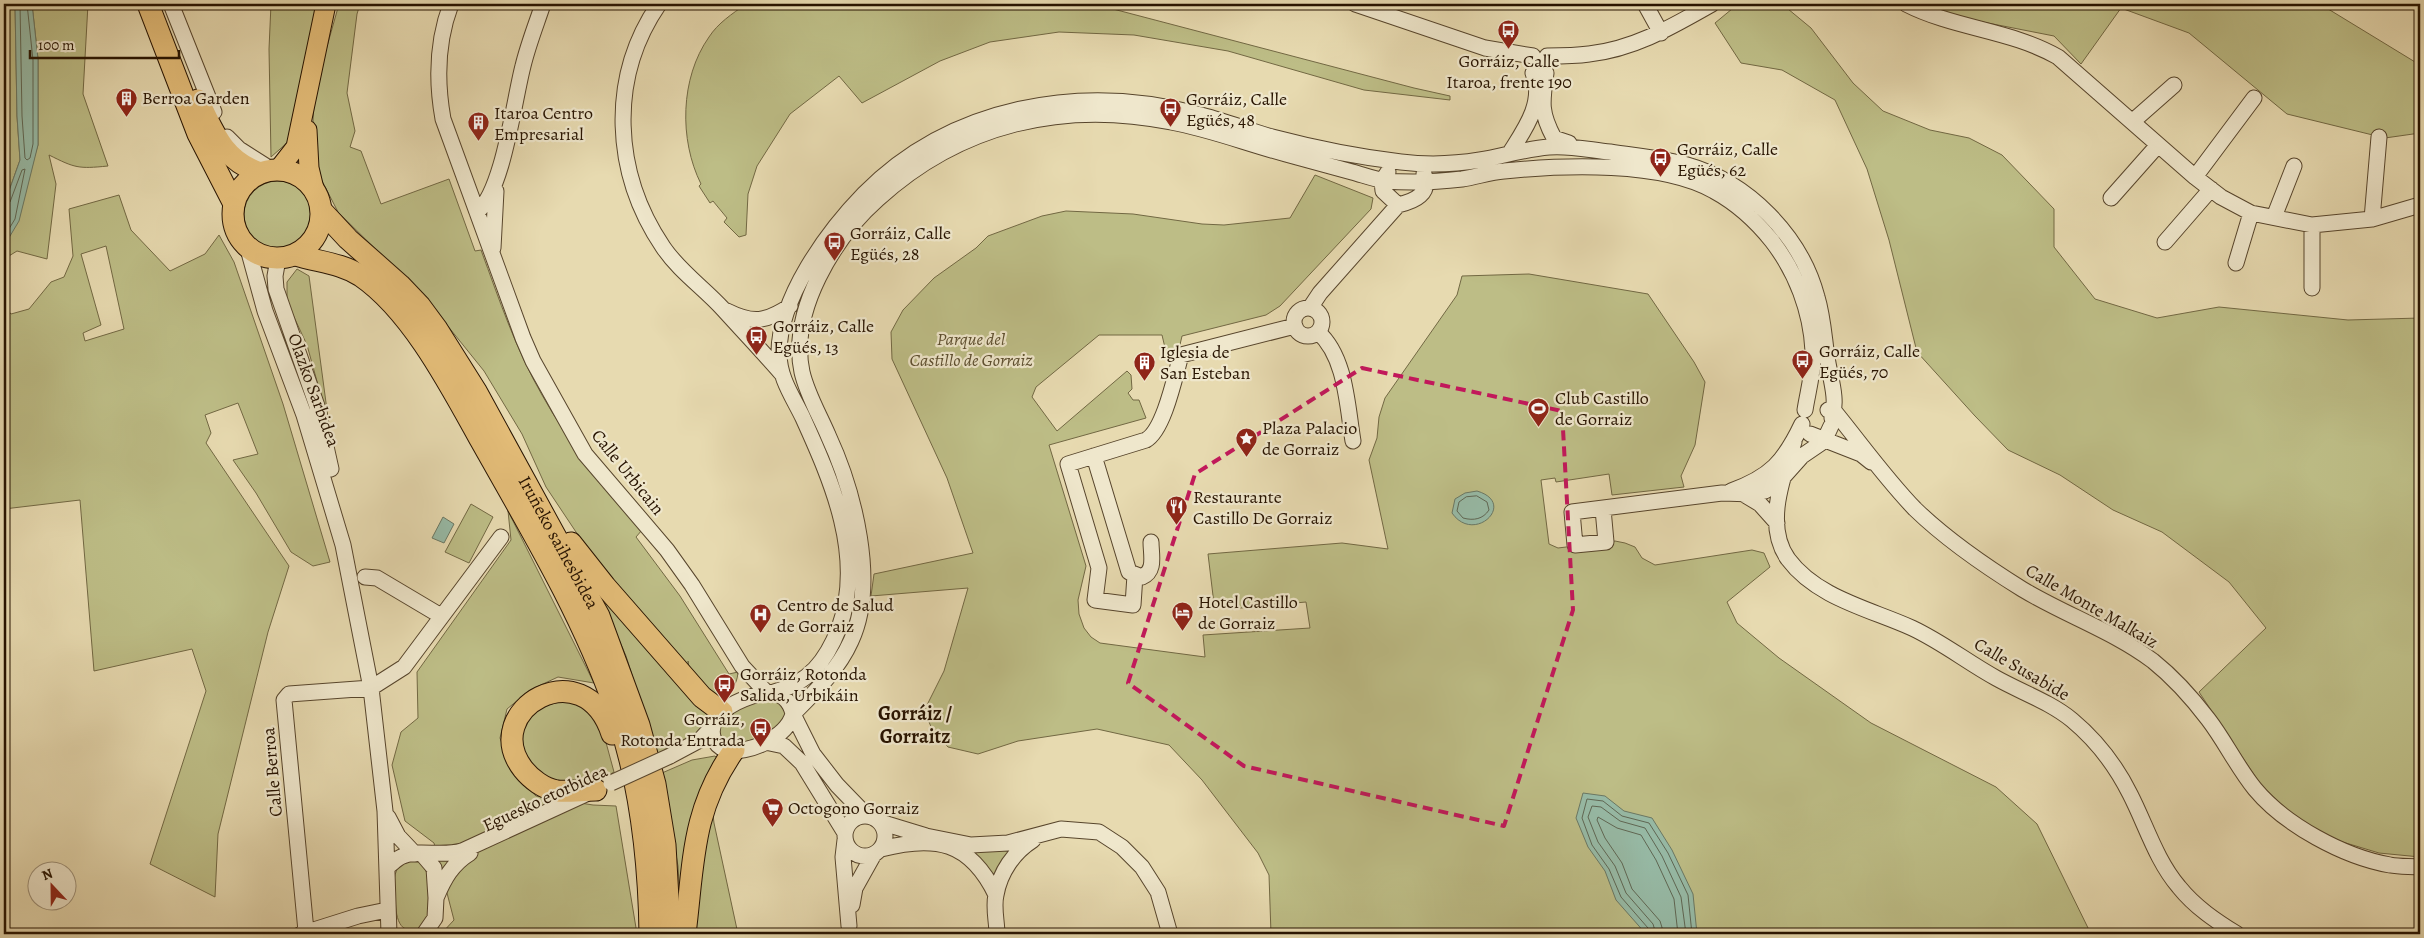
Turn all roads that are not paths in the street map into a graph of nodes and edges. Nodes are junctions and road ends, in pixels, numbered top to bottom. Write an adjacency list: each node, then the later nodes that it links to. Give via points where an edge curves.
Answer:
1 (148, 4): 37 (highway, via 198,134)
2 (162, 4): 28 (highway, via 197,97 220,144 244,168)
3 (171, 4): 28 (street, via 228,138)
4 (326, 4): 18 (main road)
5 (451, 4): 32 (street, Calle Urbicain, via 440,44 438,96)
6 (543, 4): 30 (street, via 523,65)
7 (659, 4): 54 (street, via 646,22 628,69 623,114 628,172 643,214 663,247)
8 (1355, 4): 15 (street)
9 (1645, 4): 14 (street)
10 (1712, 4): 14 (street)
11 (1906, 4): 13 (street)
12 (1911, 4): 13 (street)
13 (1930, 16): 19 (street, via 2036,44 2058,57)
14 (1661, 33): 15 (street, via 1628,46)
15 (1542, 66): 21 (street, via 1544,119); 23 (street, via 1534,114)
16 (2174, 85): 19 (street)
17 (2254, 98): 29 (street)
18 (306, 101): 28 (main road, via 296,147); 34 (main road, via 309,168)
19 (2132, 122): 22 (street)
20 (2379, 137): 44 (street)
21 (1555, 142): 23 (street); 26 (street, via 1554,158); 64 (street, via 1689,166 1718,177 1748,196 1781,227 1814,284 1835,401)
22 (2158, 145): 29 (street); 36 (street)
23 (1513, 151): 24 (street, via 1480,160); 27 (street)
24 (1406, 163): 31 (street, via 1390,169); 33 (street, via 1423,172); 52 (street, via 1273,137 1167,107 1115,101 1064,101 1010,110 942,136 879,180 835,226)
25 (2294, 166): 43 (street)
26 (1548, 168): 27 (street); 65 (street, via 1628,168 1688,179 1714,190 1759,224 1791,270 1806,309 1814,353)
27 (1528, 169): 33 (street)
28 (270, 171): 34 (highway, via 284,170 306,180); 37 (highway, via 243,186)
29 (2195, 177): 35 (street)
30 (496, 180): 32 (street, via 483,186); 41 (street, via 487,202); 49 (street)
31 (1382, 180): 33 (street); 38 (street, via 1383,192); 60 (street, via 1171,122 1120,114 1044,116 1018,122 958,143 929,159 876,200 820,273 810,295)
32 (466, 181): 41 (street, Calle Urbicain)
33 (1427, 182): 38 (street, via 1419,198)
34 (314, 189): 40 (highway)
35 (2211, 189): 42 (street); 46 (street)
36 (2111, 198)
37 (234, 204): 47 (highway, via 235,228)
38 (1398, 205): 53 (street)
39 (2420, 205): 44 (street)
40 (322, 211): 48 (highway, via 319,229 310,244); 63 (highway, Iruñeko saihesbidea, via 420,306)
41 (477, 212): 49 (street, Calle Urbicain)
42 (2251, 213): 43 (street); 50 (street)
43 (2274, 217): 45 (street)
44 (2372, 219): 45 (street)
45 (2312, 225): 51 (street)
46 (2165, 242)
47 (248, 249): 48 (highway, via 262,256); 78 (street, Olazko Sarbidea, via 265,310 304,415)
48 (287, 257): 78 (street, Olazko Sarbidea, via 275,276 276,289 317,406 342,522); 109 (highway, Iruñeko saihesbidea, via 339,265 360,276 379,291 414,330 454,392 553,569 588,640 618,718 638,797 650,890)
49 (494, 262): 82 (street, Calle Urbicain, via 533,361 586,454 667,550)
50 (2236, 263)
51 (2312, 288)
52 (790, 306): 55 (street); 56 (street)
53 (1310, 308): 57 (street, via 1298,312); 58 (street, via 1321,316)
54 (724, 310): 55 (street); 59 (street)
55 (757, 321): 56 (street)
56 (782, 325): 60 (street, via 796,332); 61 (street)
57 (1295, 326): 58 (street, via 1305,335); 69 (street, via 1181,355 1153,436)
58 (1318, 332): 66 (street, via 1332,348 1341,374)
59 (753, 341): 61 (street); 62 (street)
60 (800, 341): 61 (street, via 793,350); 83 (street, via 801,370 850,492 860,538 864,584 853,638 839,664)
61 (779, 353): 62 (street)
62 (782, 375): 85 (street, via 827,471 844,536 850,578 846,610 826,655 810,674 793,687)
63 (476, 391): 88 (highway, via 500,422 540,495 584,561 702,697); 110 (highway, Iruñeko saihesbidea, via 599,616 620,670 655,784 665,845)
64 (1832, 416): 65 (street, via 1817,405); 65 (street, via 1825,434); 67 (street); 70 (street, Calle Monte Malkaiz)
65 (1806, 423): 67 (street, Calle Monte Malkaiz); 68 (street)
66 (1353, 441)
67 (1824, 441): 70 (street, Calle Monte Malkaiz, via 1861,454); 71 (street, via 1802,456)
68 (1794, 442): 71 (street); 72 (street, via 1780,462 1763,477)
69 (1094, 456): 79 (street, via 1129,572); 79 (street, via 1068,464 1100,568 1095,600 1133,604)
70 (1883, 473): 101 (street, Calle Monte Malkaiz, via 1915,509 1950,540 2023,590 2119,639 2153,662 2183,689 2209,720 2256,790 2285,816 2317,838 2357,855 2389,865)
71 (1784, 477): 73 (street, via 1765,491); 75 (street, Calle Susabide)
72 (1722, 494): 73 (street); 74 (street)
73 (1745, 494): 75 (street, via 1760,504)
74 (1603, 509)
75 (1777, 523): 114 (street, Calle Susabide, via 1788,558 1825,590 1854,606 1938,641 1994,677 2073,720 2108,756 2130,794 2144,829 2178,887 2198,908)
76 (501, 537): 81 (street)
77 (1151, 542): 79 (street, via 1152,570 1142,576)
78 (343, 545): 84 (street, Olazko Sarbidea)
79 (1135, 575)
80 (365, 577): 81 (street, via 377,578)
81 (441, 616): 84 (street, via 404,667)
82 (742, 666): 85 (street, Calle Urbicain); 86 (street, Calle Urbicain, via 745,676)
83 (820, 687): 87 (street); 91 (street, via 806,720)
84 (371, 688): 94 (street, Olazko Sarbidea); 106 (street, Calle Berroa, via 289,694 284,700)
85 (770, 692): 86 (street); 87 (street, via 780,694 791,705)
86 (742, 700): 88 (street)
87 (793, 714): 89 (street, via 786,727); 91 (street)
88 (717, 720): 90 (street, via 714,737); 92 (street, Eguesko etorbidea, via 700,740)
89 (765, 742): 90 (street, via 743,750); 97 (street, via 784,746 802,762)
90 (726, 748): 92 (street, Eguesko etorbidea, via 702,749); 111 (highway, via 701,814)
91 (813, 754): 95 (street, via 837,785)
92 (671, 758): 93 (street, Eguesko etorbidea, bridge)
93 (606, 786): 99 (street, Eguesko etorbidea, via 462,850 442,855); 103 (street, Eguesko etorbidea, via 458,860 444,878); 109 (highway, via 556,790 531,779 513,750 516,723 530,702 555,692 574,692 599,708 608,721 632,816)
94 (385, 811): 99 (street, Olazko Sarbidea, via 398,836); 100 (street, Olazko Sarbidea)
95 (874, 819): 96 (street, via 926,836 971,845 1008,843); 97 (street, via 855,818 846,827); 98 (street, via 883,827 885,838)
96 (1042, 834): 102 (street, via 1016,854); 113 (street, via 1061,829 1099,832 1122,846 1142,867 1158,892)
97 (845, 837): 98 (street, via 847,846 856,854 862,856); 105 (street, via 843,857)
98 (877, 852): 102 (street, via 906,843 929,841 945,845 976,863); 105 (street, via 855,888)
99 (419, 854): 100 (street, via 403,856); 103 (street, Olazko Sarbidea, via 434,868)
100 (387, 867): 104 (street, Olazko Sarbidea)
101 (2420, 867)
102 (996, 895): 112 (street)
103 (436, 898): 108 (street, via 435,918)
104 (388, 923): 106 (street, via 358,916); 107 (street)
105 (848, 930)
106 (306, 933)
107 (401, 934)
108 (424, 934)
109 (649, 934)
110 (670, 934)
111 (685, 934)
112 (997, 934)
113 (1170, 934)
114 (2237, 934)

